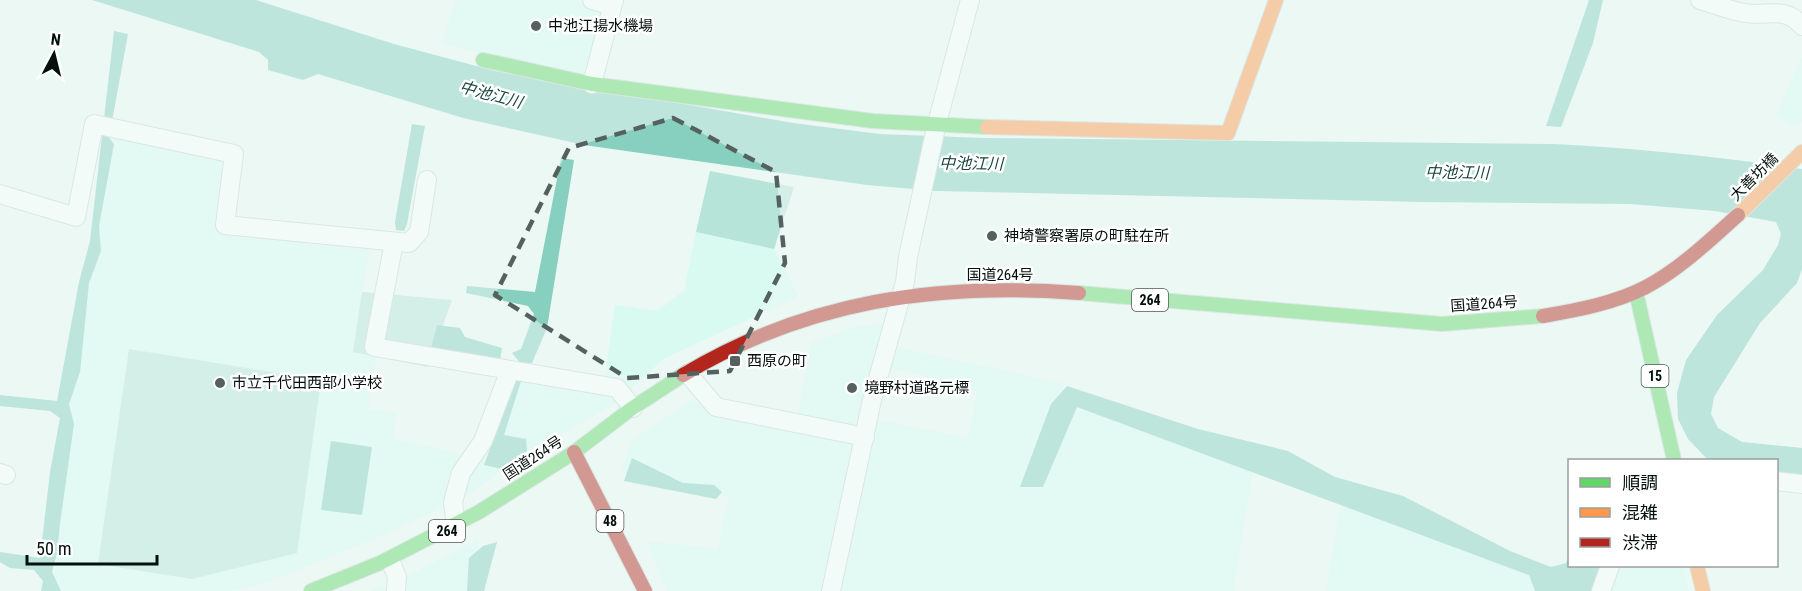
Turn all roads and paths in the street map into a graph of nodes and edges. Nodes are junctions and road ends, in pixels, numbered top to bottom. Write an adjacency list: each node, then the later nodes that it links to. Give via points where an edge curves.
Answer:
1 (592, 0): 5 (street)
2 (970, 0): 9 (street)
3 (1276, 0): 9 (main road, via 1228,133)
4 (1700, 0): 6 (street, via 1747,14 1774,12 1795,18)
5 (613, 3): 8 (street)
6 (1802, 26)
7 (483, 60): 8 (main road)
8 (592, 84): 9 (main road, via 873,121)
9 (937, 123): 16 (street)
10 (1799, 155): 13 (main road, 大善坊橋 / 264)
11 (427, 180): 14 (street, via 419,232 409,243)
12 (0, 194): 14 (street, via 76,217 94,124 234,154 225,225)
13 (1736, 219): 15 (main road, 国道264号 / 264, via 1665,276)
14 (394, 242): 17 (street, via 374,347)
15 (1636, 292): 16 (main road, 国道264号 / 264, via 1587,308 1519,319 1442,324 1045,291 970,290); 22 (main road, 15)
16 (901, 297): 18 (main road, 国道264号 / 264, via 798,320 740,344); 20 (street)
17 (510, 370): 19 (street, via 617,388); 25 (street, via 483,441 461,473 453,502)
18 (688, 374): 19 (main road, 国道264号 / 264); 20 (street, via 716,407)
19 (633, 408): 21 (main road, 国道264号 / 264)
20 (865, 437): 32 (street)
21 (574, 452): 25 (main road, 国道264号 / 264); 31 (main road, 48)
22 (1674, 459)
23 (1778, 481): 24 (street)
24 (1802, 484)
25 (456, 526): 26 (main road, 国道264号 / 264)
26 (390, 560): 29 (main road, 国道264号 / 264); 30 (street, via 397,577)
27 (1610, 567): 33 (street)
28 (1697, 567): 34 (main road)
29 (310, 591)
30 (396, 591)
31 (645, 591)
32 (831, 591)
33 (1601, 591)
34 (1703, 591)

